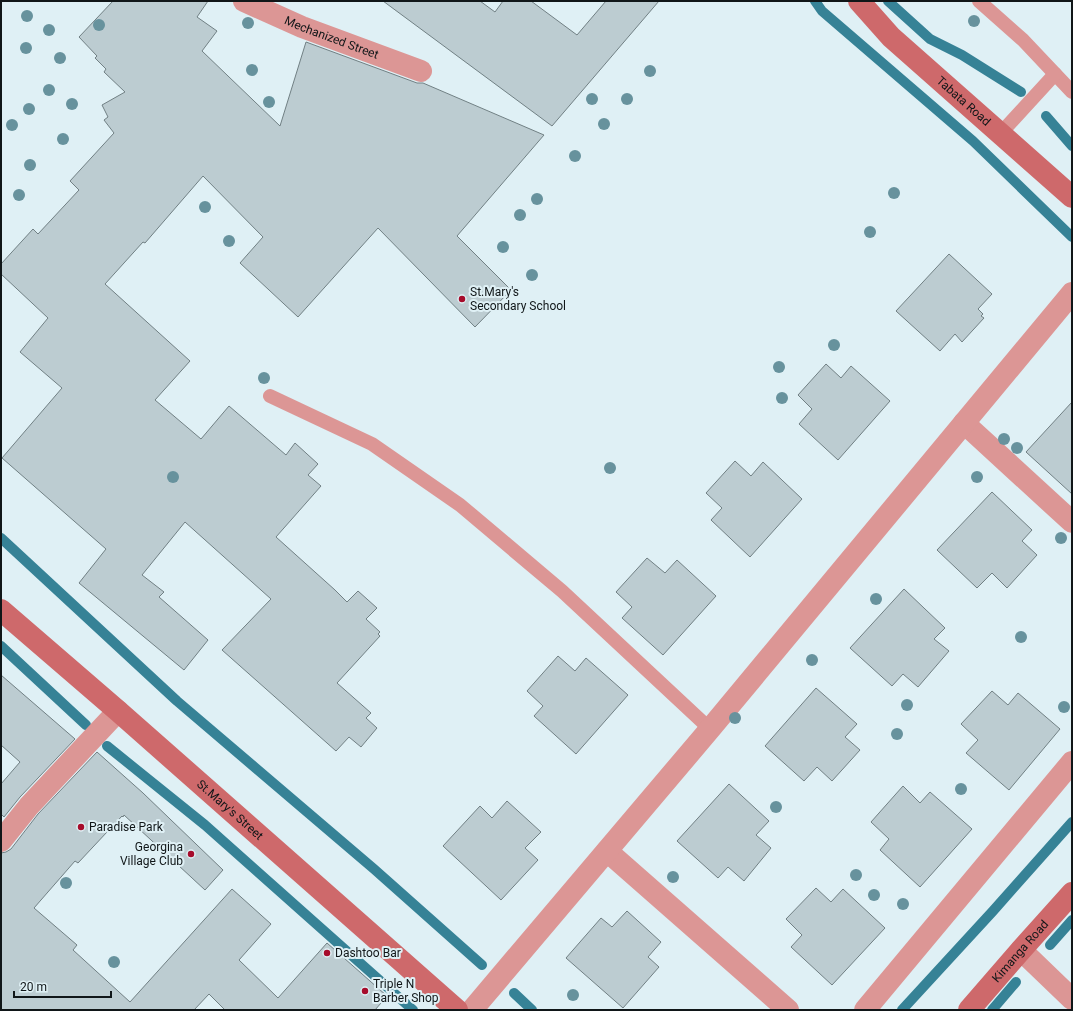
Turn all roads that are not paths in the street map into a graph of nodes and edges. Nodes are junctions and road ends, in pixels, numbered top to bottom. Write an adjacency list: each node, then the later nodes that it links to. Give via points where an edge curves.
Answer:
1 (244, 1): 4 (street, Mechanized Street, via 302,27)
2 (859, 1): 7 (street, Tabata Road, via 891,36)
3 (979, 1): 5 (lane, via 1023,40)
4 (421, 71)
5 (1055, 74): 6 (lane); 7 (lane)
6 (1072, 92)
7 (1000, 134): 8 (street, Tabata Road)
8 (1072, 197)
9 (1072, 294): 11 (street)
10 (270, 396): 15 (lane, via 372,444 460,504 562,591)
11 (964, 423): 12 (street); 15 (street)
12 (1072, 522)
13 (1, 610): 14 (street, St.Mary's Street)
14 (118, 711): 17 (street, via 28,806); 22 (street, St.Mary's Street)
15 (710, 729): 18 (street)
16 (1072, 762): 25 (street)
17 (1, 841)
18 (607, 851): 23 (street); 24 (street)
19 (1072, 893): 20 (street, Kimanga Road)
20 (1021, 950): 21 (street); 26 (street, Kimanga Road)
21 (1072, 999)
22 (458, 1010)
23 (472, 1010)
24 (788, 1010)
25 (864, 1010)
26 (969, 1010)

